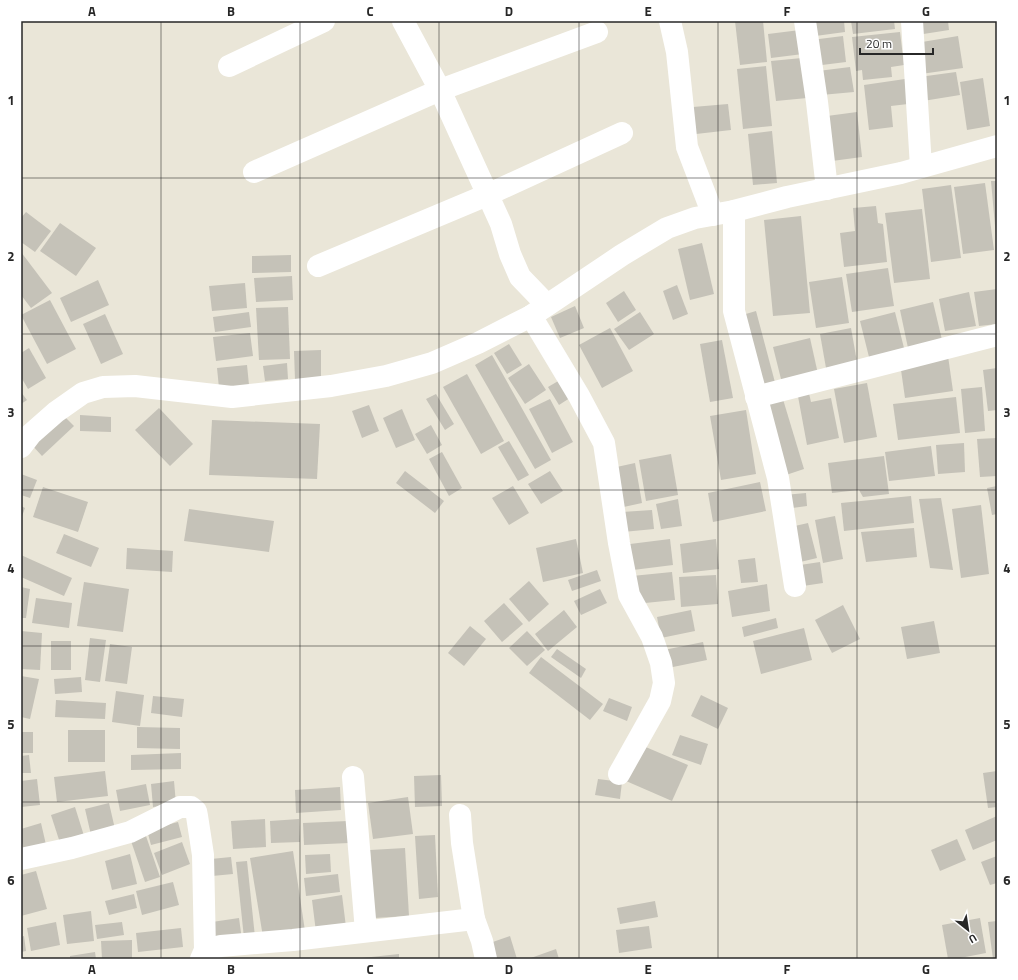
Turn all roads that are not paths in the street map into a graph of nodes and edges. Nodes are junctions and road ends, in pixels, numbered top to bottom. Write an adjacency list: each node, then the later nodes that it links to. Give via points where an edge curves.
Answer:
1 (324, 21): 7 (street)
2 (403, 21): 8 (street)
3 (670, 21): 15 (street, via 677,52 687,147)
4 (805, 21): 13 (street)
5 (912, 21): 11 (street)
6 (597, 32): 8 (street)
7 (229, 66)
8 (440, 90): 12 (street); 14 (street)
9 (622, 133): 14 (street)
10 (997, 146): 11 (street)
11 (921, 167): 13 (street)
12 (254, 172)
13 (827, 189): 15 (street)
14 (487, 195): 16 (street); 17 (street, via 520,278)
15 (723, 213): 17 (street, via 695,218 667,228); 19 (street, via 734,311)
16 (318, 266)
17 (539, 310): 20 (street, via 478,343 432,363 386,376 331,386 232,397 135,386 103,387 83,393); 22 (street, via 604,443 629,595 652,637 661,663 664,683 660,701)
18 (997, 335): 19 (street)
19 (756, 397): 21 (street, via 778,478)
20 (24, 435)
21 (795, 586)
22 (620, 774)
23 (353, 777): 27 (street)
24 (460, 815): 26 (street)
25 (21, 859): 28 (street, via 130,832 180,807 191,807 196,811 203,855)
26 (474, 919): 27 (street); 29 (street)
27 (366, 932): 28 (street, via 221,946)
28 (203, 954)
29 (486, 959)

